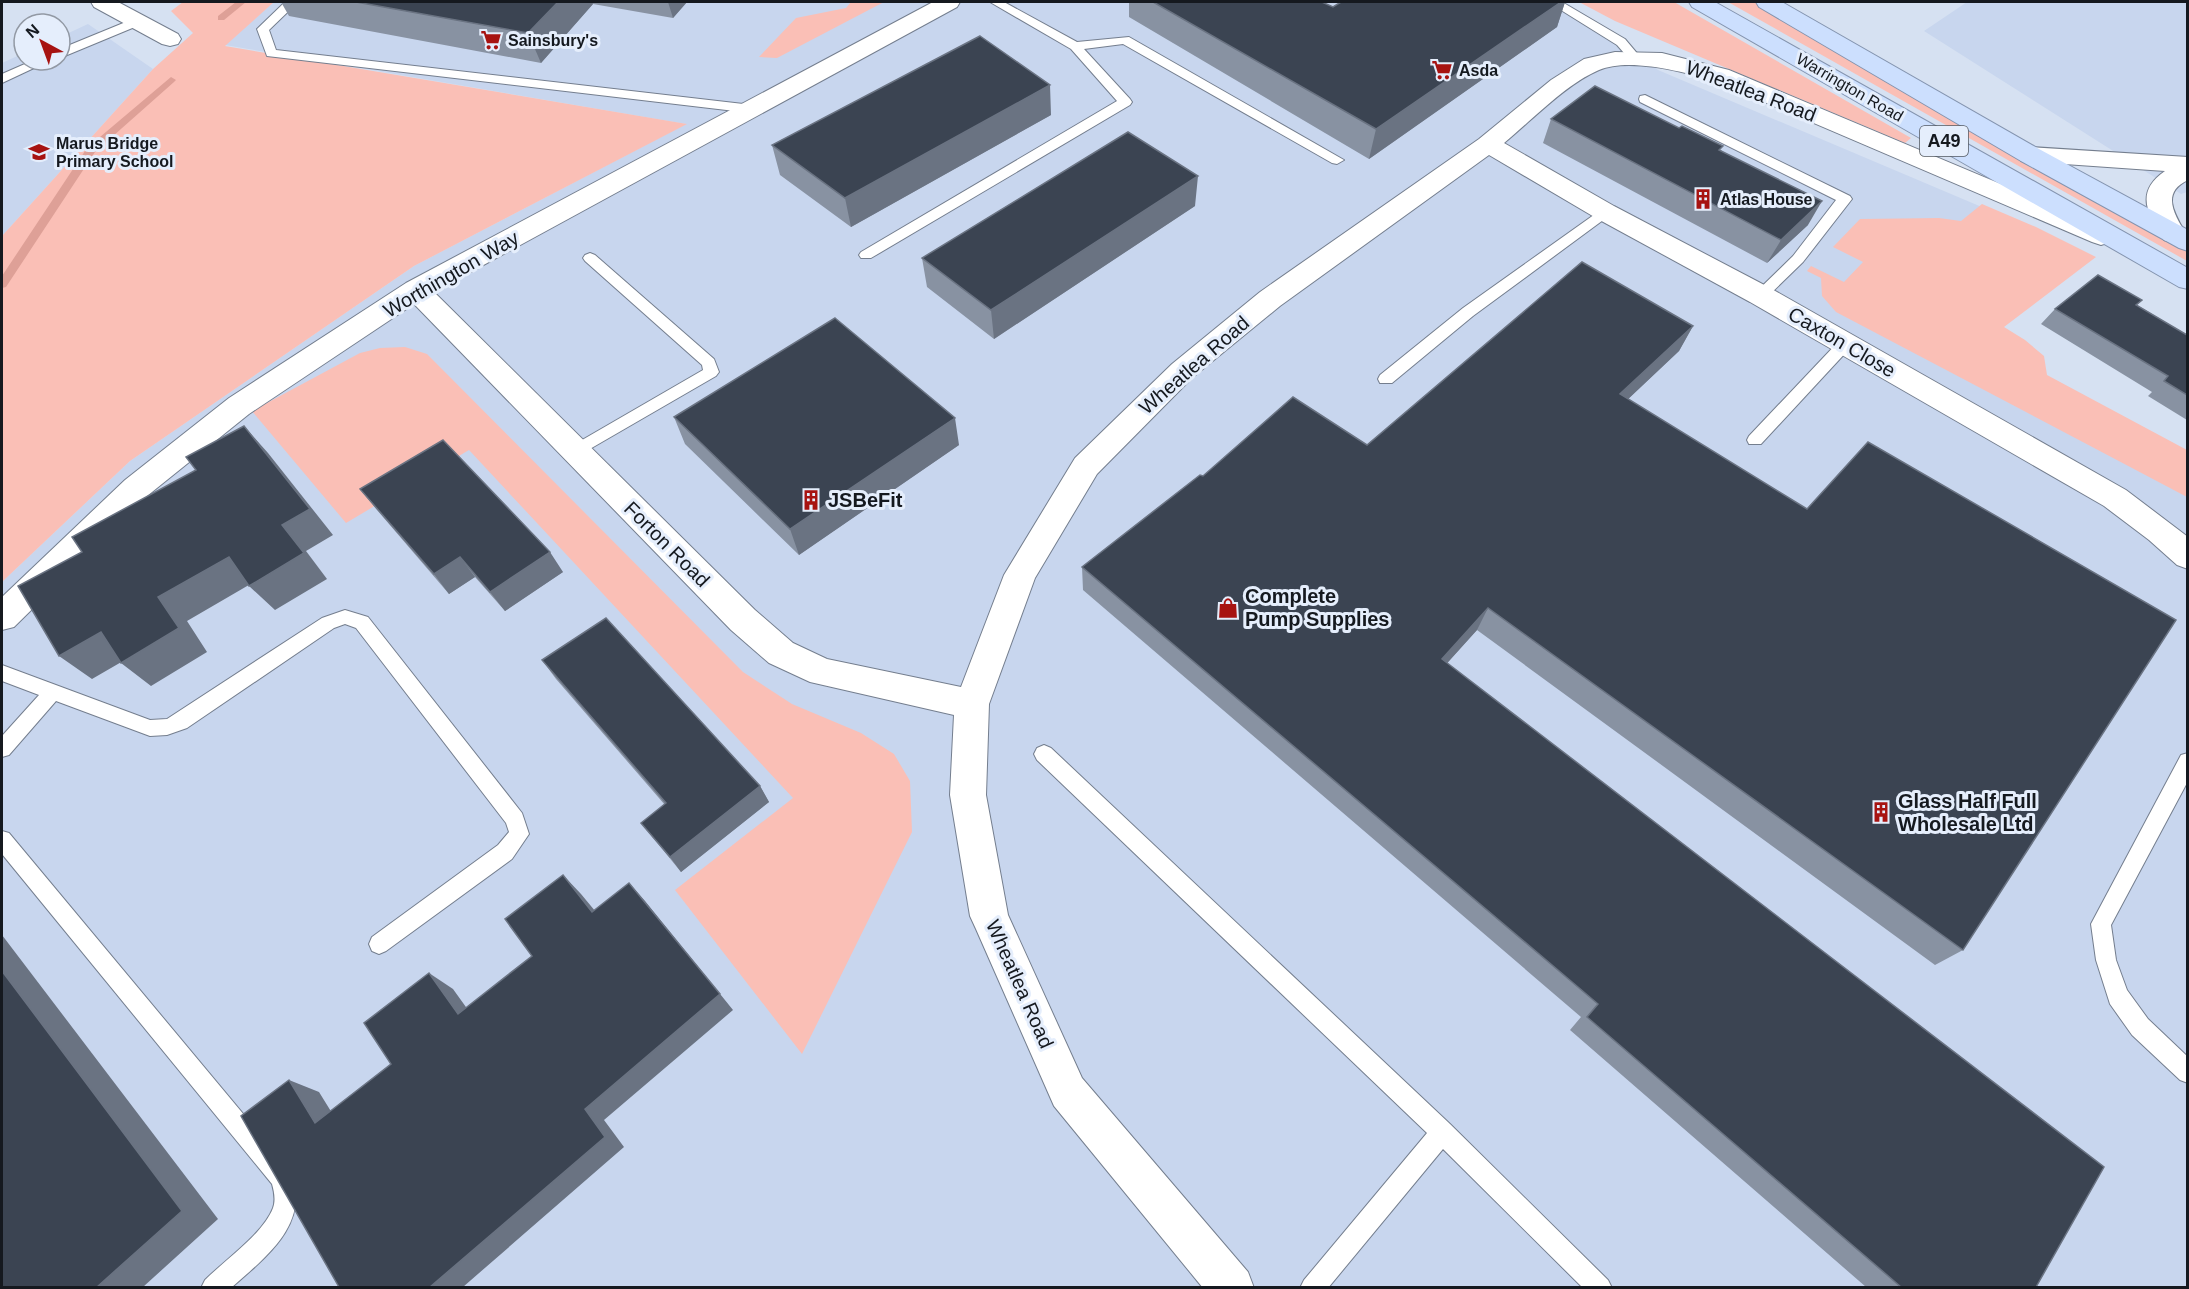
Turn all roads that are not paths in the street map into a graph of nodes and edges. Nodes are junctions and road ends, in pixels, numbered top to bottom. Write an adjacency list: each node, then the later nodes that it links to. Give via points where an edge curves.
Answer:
1 (102, 2): 8 (street)
2 (292, 2): 16 (lane, via 264,29 271,53)
3 (949, 2): 16 (street, Worthington Way)
4 (996, 2): 10 (lane)
5 (1554, 2): 12 (lane, via 1621,42)
6 (1700, 2): 24 (highway, Warrington Road / A49)
7 (1767, 2): 18 (highway, Warrington Road / A49)
8 (138, 21): 9 (street); 11 (lane)
9 (170, 39)
10 (1075, 46): 19 (lane, via 1125,40); 25 (lane, via 1125,102)
11 (72, 49)
12 (1635, 58): 17 (street, Wheatlea Road, via 1592,64 1574,74); 24 (street, Wheatlea Road, via 1681,64 1720,75)
13 (18, 72): 14 (lane)
14 (2, 79)
15 (1645, 99): 29 (lane, via 1845,199 1798,259)
16 (752, 109): 28 (street, Worthington Way)
17 (1488, 144): 22 (street, Caxton Close); 38 (street, Wheatlea Road, via 1270,299 1182,370 1086,466 1020,574)
18 (2030, 154): 20 (street); 23 (highway, Warrington Road / A49)
19 (1337, 160)
20 (2187, 165)
21 (2187, 171): 23 (street, via 2165,182 2158,194 2159,211)
22 (1605, 212): 29 (street, Caxton Close); 31 (lane, via 1468,312)
23 (2180, 238)
24 (2129, 248): 27 (highway, Warrington Road / A49)
25 (866, 255)
26 (590, 258): 33 (lane, via 709,363 711,372)
27 (2187, 280)
28 (416, 291): 33 (street, Forton Road); 35 (street, Worthington Way, via 238,406 183,448)
29 (1760, 295): 30 (street, Caxton Close)
30 (1845, 344): 32 (lane); 34 (street, Caxton Close, via 2115,498)
31 (1386, 379)
32 (1755, 440)
33 (576, 451): 38 (street, Forton Road, via 743,620 781,652 822,672)
34 (2187, 556)
35 (2, 617)
36 (2, 673): 37 (lane)
37 (53, 692): 39 (lane); 43 (lane, via 150,728 167,727 328,623 345,617 362,622 515,819 519,834 505,852)
38 (972, 704): 47 (street, Wheatlea Road, via 968,795 989,916 1068,1092)
39 (2, 749)
40 (1044, 754): 45 (lane)
41 (2187, 761): 44 (lane, via 2101,924 2106,960 2118,996 2140,1027)
42 (2, 840): 46 (lane, via 282,1178 285,1209 266,1239)
43 (379, 944)
44 (2187, 1072)
45 (1442, 1132): 48 (lane); 49 (lane)
46 (213, 1287)
47 (1232, 1287)
48 (1312, 1287)
49 (1600, 1287)

